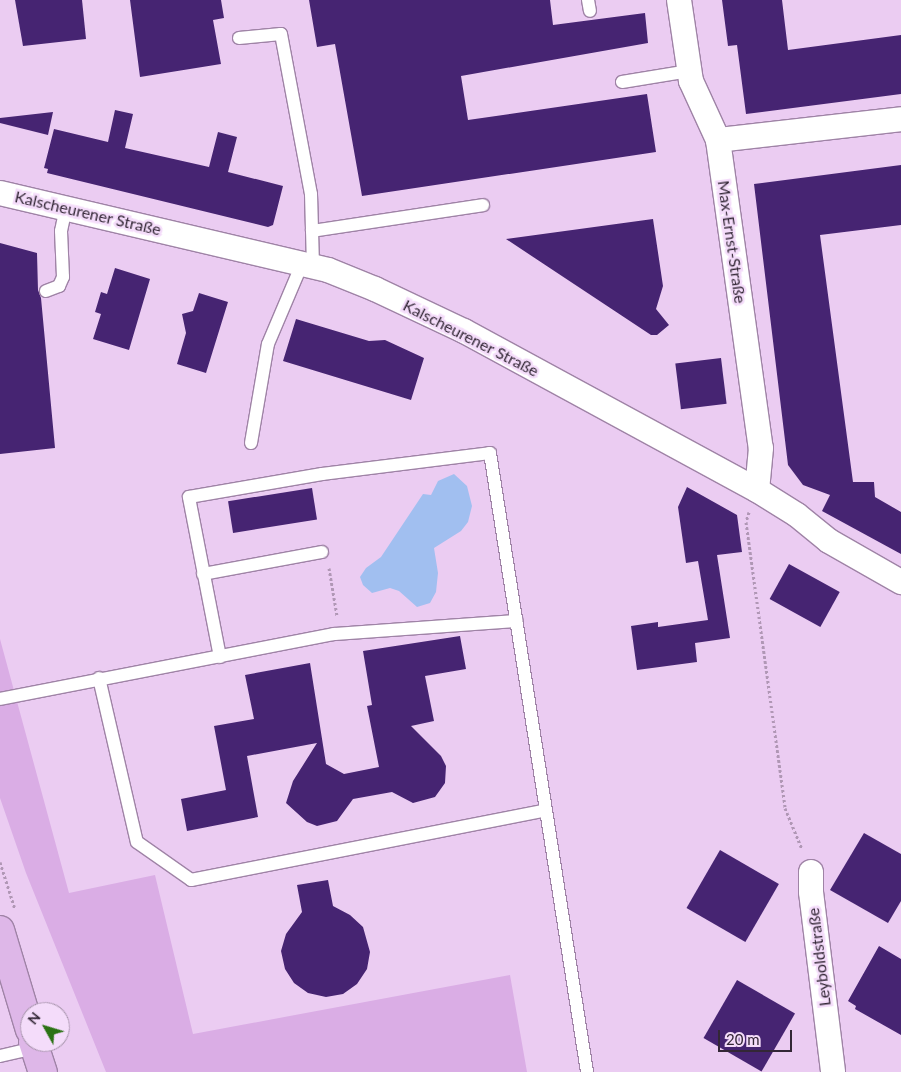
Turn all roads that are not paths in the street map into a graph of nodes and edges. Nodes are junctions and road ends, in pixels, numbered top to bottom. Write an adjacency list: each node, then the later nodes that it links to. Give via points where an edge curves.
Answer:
1 (679, 0): 3 (street, Max-Ernst-Straße)
2 (239, 38): 10 (lane, via 281,34 311,194)
3 (689, 71): 4 (lane); 6 (street, Max-Ernst-Straße)
4 (622, 82)
5 (901, 119): 6 (street)
6 (718, 140): 14 (street, Max-Ernst-Straße, via 761,448)
7 (0, 193): 9 (street, Kalscheurener Straße)
8 (483, 206): 10 (lane)
9 (66, 208): 11 (street, Kalscheurener Straße); 12 (lane, via 61,232 63,277 59,286)
10 (312, 231): 11 (lane)
11 (308, 265): 13 (lane, via 268,344); 14 (street, Kalscheurener Straße, via 375,289 464,331)
12 (46, 291)
13 (251, 443)
14 (757, 490): 17 (street, Kalscheurener Straße, via 798,515 829,541)
15 (322, 552): 16 (lane)
16 (203, 574): 18 (lane, via 188,497 322,474 490,453); 19 (lane)
17 (901, 582)
18 (517, 621): 19 (lane, via 340,634); 22 (lane)
19 (220, 657): 20 (lane)
20 (98, 678): 21 (lane); 22 (lane, via 137,842 191,880)
21 (0, 699)
22 (544, 811): 29 (lane)
23 (811, 872): 30 (street, Leyboldstraße)
24 (0, 930): 25 (main road)
25 (6, 971): 26 (main road)
26 (20, 1008)
27 (20, 1051): 28 (lane)
28 (0, 1056)
29 (587, 1072)
30 (832, 1072)

